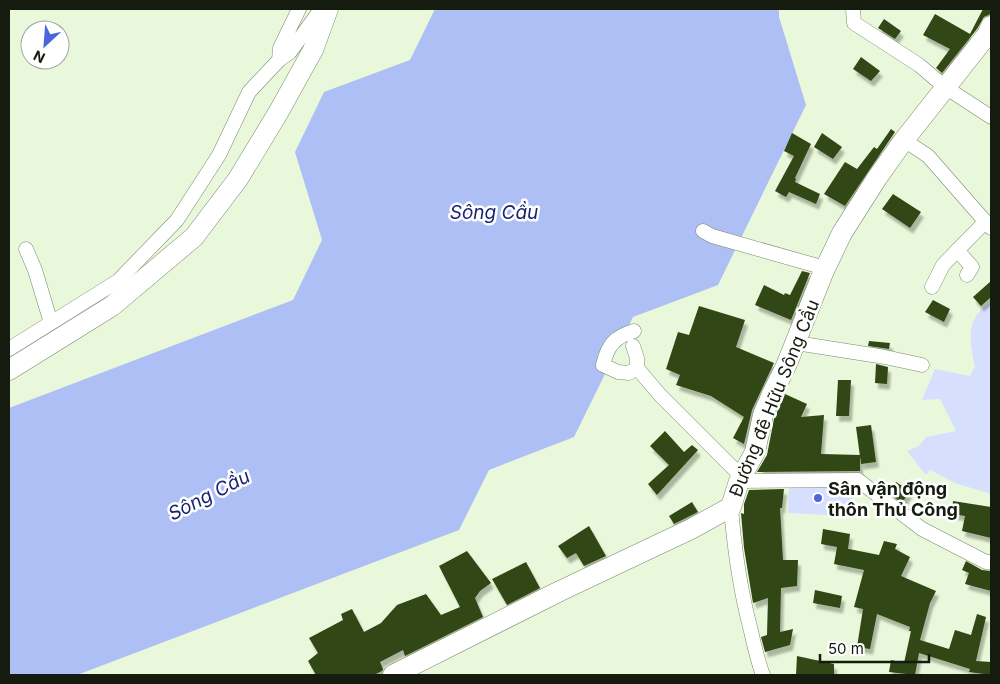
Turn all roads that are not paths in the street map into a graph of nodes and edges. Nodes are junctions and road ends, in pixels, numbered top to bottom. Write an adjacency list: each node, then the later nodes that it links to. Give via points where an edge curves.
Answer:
1 (299, 9): 6 (street, via 280,48)
2 (321, 9): 6 (street, via 290,52)
3 (328, 9): 15 (main road, via 313,50 238,179 194,237)
4 (853, 9): 7 (street, via 854,23 919,65)
5 (991, 26): 7 (main road, Đường đê Hữu Sông Cầu)
6 (279, 60): 15 (street, via 249,92 219,155)
7 (945, 87): 8 (street); 9 (main road, Đường đê Hữu Sông Cầu)
8 (991, 117)
9 (904, 140): 10 (street, via 928,156); 14 (main road, Đường đê Hữu Sông Cầu, via 842,233)
10 (988, 225): 13 (street)
11 (704, 231): 14 (street)
12 (26, 250): 18 (street)
13 (957, 250): 16 (street, via 972,267); 17 (street, via 943,265)
14 (825, 268): 20 (main road, Đường đê Hữu Sông Cầu)
15 (138, 274): 18 (street, via 118,281); 25 (main road, via 112,306)
16 (967, 275)
17 (932, 287)
18 (51, 323): 22 (street)
19 (634, 331): 24 (street, via 620,335 611,344 603,365 629,373)
20 (796, 343): 23 (street); 26 (main road, Đường đê Hữu Sông Cầu, via 763,415 751,461)
21 (633, 346): 24 (street)
22 (9, 349)
23 (922, 365)
24 (637, 368): 26 (street)
25 (9, 370)
26 (740, 479): 27 (main road, Đường đê Hữu Sông Cầu); 28 (street, via 858,480 922,529)
27 (731, 507): 29 (main road, Đường đê Hữu Sông Cầu); 30 (street, via 734,552)
28 (991, 562)
29 (393, 675)
30 (763, 675)

